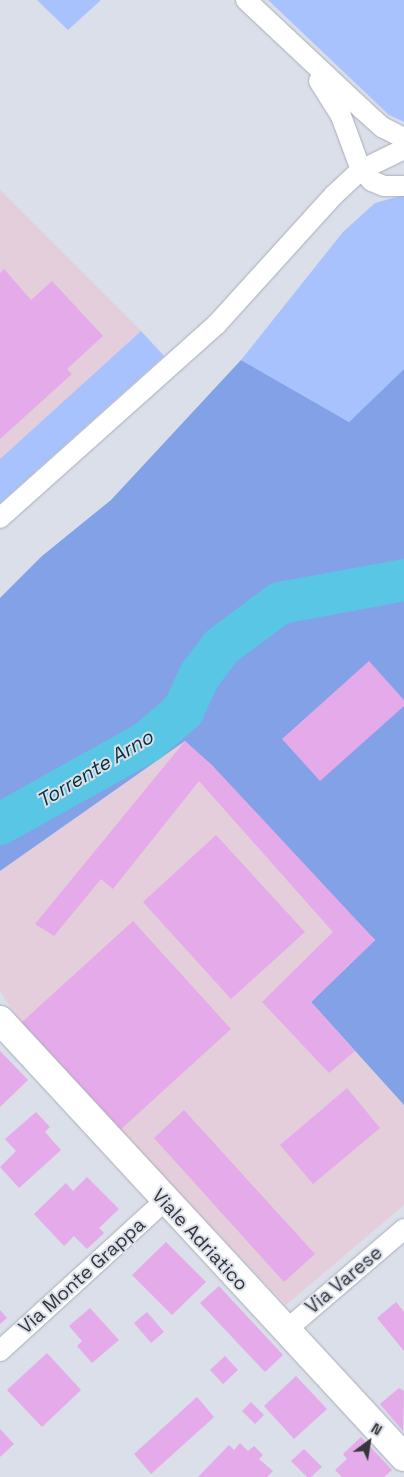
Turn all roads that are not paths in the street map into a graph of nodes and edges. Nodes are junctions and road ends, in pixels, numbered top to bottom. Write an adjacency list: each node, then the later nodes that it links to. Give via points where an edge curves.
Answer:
1 (246, 0): 2 (street)
2 (303, 56): 3 (street, via 382,127); 5 (street, via 341,116)
3 (404, 138)
4 (404, 149): 5 (street)
5 (362, 170): 6 (street, via 372,181 384,186); 7 (street, via 334,195 216,325)
6 (404, 186)
7 (0, 518)
8 (0, 1020): 9 (street, Viale Adriatico)
9 (164, 1201): 11 (street, Viale Adriatico); 12 (street, Via Monte Grappa)
10 (404, 1229): 11 (street, Via Varese)
11 (285, 1331): 13 (street, Viale Adriatico)
12 (0, 1351)
13 (404, 1456)

